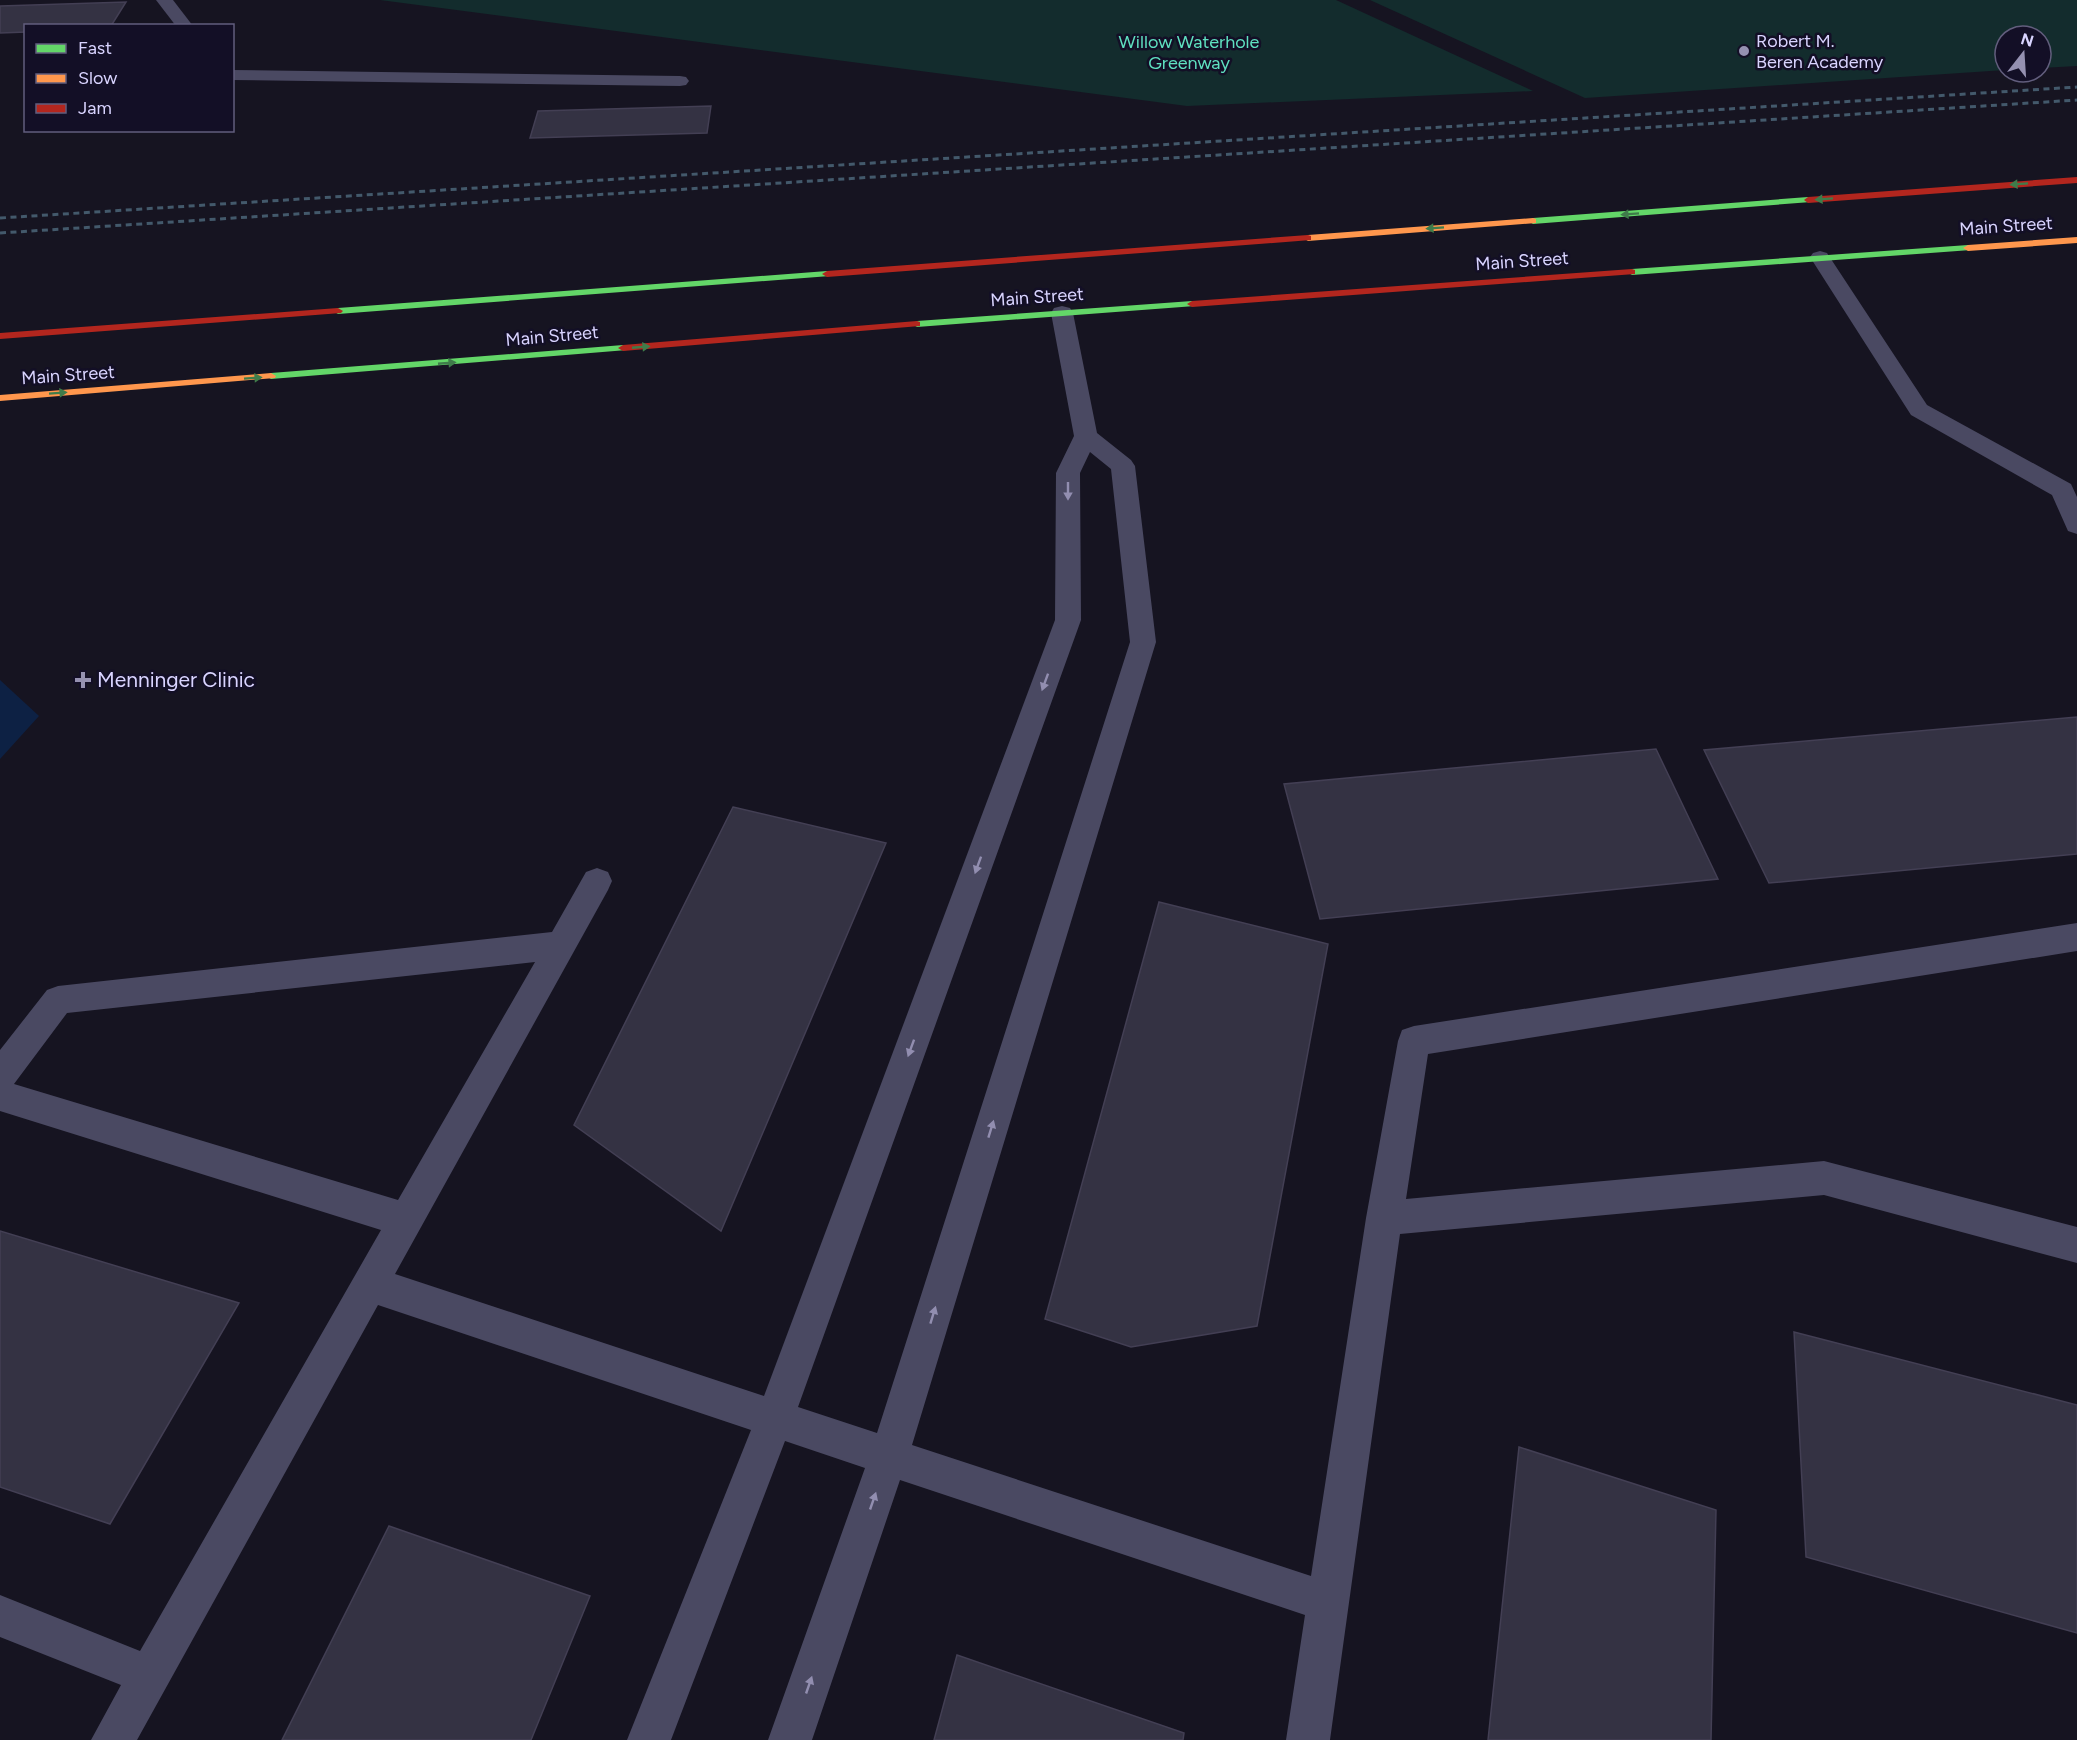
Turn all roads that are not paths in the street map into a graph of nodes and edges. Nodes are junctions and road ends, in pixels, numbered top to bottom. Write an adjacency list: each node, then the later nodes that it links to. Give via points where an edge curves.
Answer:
1 (164, 0): 2 (lane)
2 (183, 24)
3 (234, 75): 4 (lane)
4 (680, 81)
5 (2077, 180): 9 (highway, Main Street, one-way to 9)
6 (2077, 240): 7 (highway, Main Street)
7 (1820, 257): 8 (highway, Main Street); 12 (lane, via 1919,410 2062,490)
8 (1062, 313): 10 (highway, Main Street, one-way to 8); 11 (lane)
9 (0, 336)
10 (0, 398)
11 (1086, 436): 22 (lane, one-way to 22, via 1068,473 1068,620); 23 (lane, one-way to 11, via 1143,642 1123,466)
12 (2077, 525)
13 (597, 880): 15 (lane)
14 (2077, 937): 18 (lane, via 1414,1041)
15 (561, 945): 16 (lane, via 58,1000); 19 (lane)
16 (0, 1076)
17 (0, 1095): 19 (lane)
18 (1384, 1218): 20 (lane, via 1824,1178); 24 (lane)
19 (406, 1220): 21 (lane)
20 (2077, 1245)
21 (370, 1284): 22 (lane); 26 (lane)
22 (775, 1418): 23 (lane); 28 (lane)
23 (889, 1456): 24 (lane); 29 (lane, one-way to 23)
24 (1327, 1602): 30 (lane)
25 (0, 1616): 26 (lane)
26 (150, 1676): 27 (lane)
27 (113, 1740)
28 (649, 1740)
29 (790, 1740)
30 (1308, 1740)

